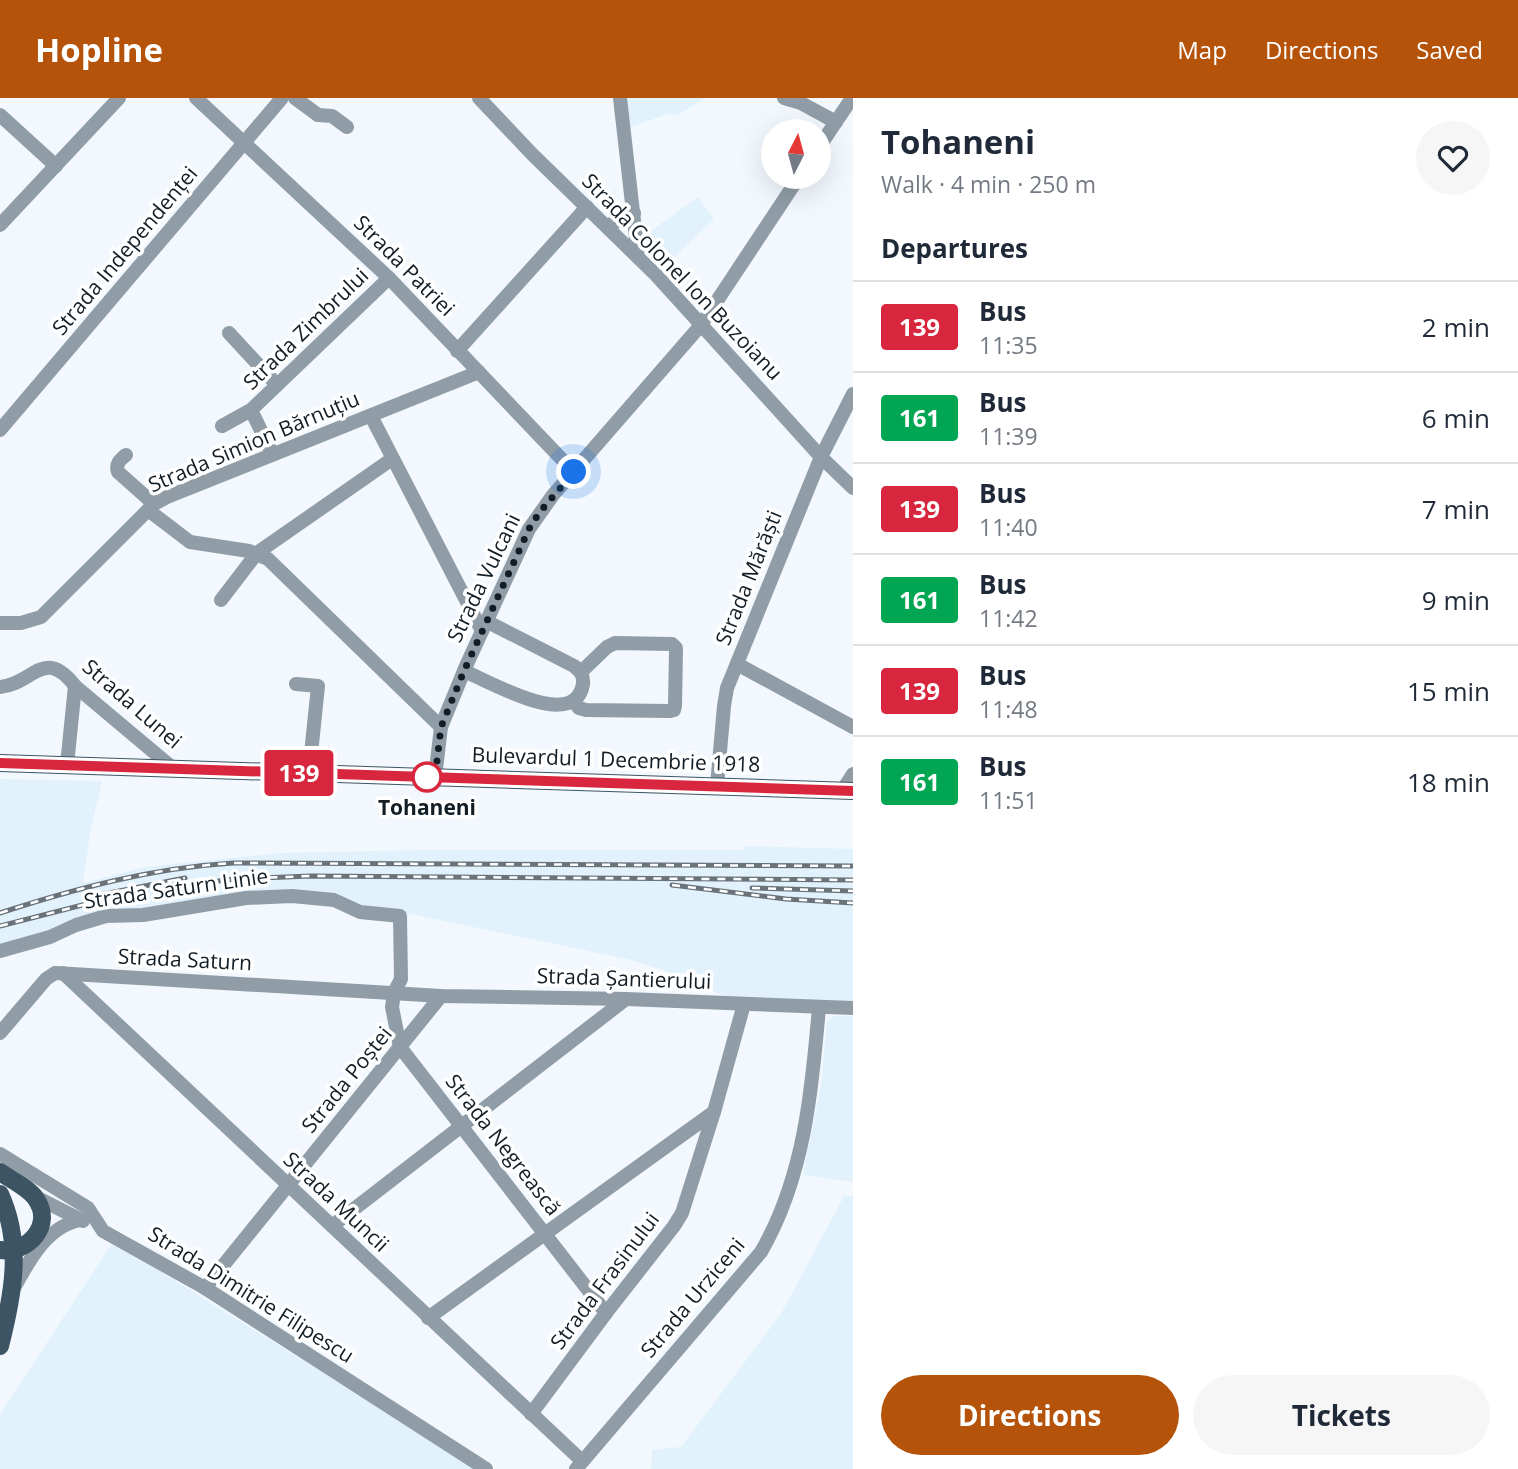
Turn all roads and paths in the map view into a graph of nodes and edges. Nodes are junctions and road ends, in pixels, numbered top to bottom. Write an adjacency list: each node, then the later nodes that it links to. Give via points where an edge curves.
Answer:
1 (119, 98): 14 (street)
2 (196, 98): 13 (street, Strada Patriei)
3 (282, 98): 13 (street, Strada Independenței)
4 (295, 98): 11 (street, via 318,115 332,116)
5 (479, 98): 16 (street, Strada Colonel Ion Buzoianu)
6 (620, 98): 17 (street)
7 (784, 98): 10 (street)
8 (852, 98): 10 (street)
9 (0, 115): 14 (street)
10 (836, 122): 12 (street)
11 (347, 127)
12 (831, 129)
13 (244, 143): 21 (street, Strada Patriei); 31 (street, Strada Independenței)
14 (56, 166): 18 (street)
15 (791, 189): 22 (street, Strada Vulcani)
16 (587, 206): 19 (street, Strada Colonel Ion Buzoianu); 24 (street)
17 (634, 213): 19 (street); 20 (street)
18 (0, 225)
19 (607, 226): 20 (street, Strada Colonel Ion Buzoianu)
20 (638, 256): 22 (street, Strada Colonel Ion Buzoianu)
21 (389, 278): 24 (street, Strada Patriei); 26 (street, Strada Zimbrului)
22 (701, 325): 34 (street, Strada Colonel Ion Buzoianu); 36 (street, Strada Vulcani)
23 (229, 333): 26 (street)
24 (457, 351): 25 (street, Strada Patriei)
25 (479, 372): 29 (street, Strada Simion Bărnuțiu); 36 (street, Strada Patriei)
26 (277, 385): 28 (street, Strada Zimbrului)
27 (853, 394): 34 (street, Strada Mărăști)
28 (251, 410): 30 (street, Strada Zimbrului); 32 (street, Strada Zimbrului)
29 (371, 416): 32 (street, Strada Simion Bărnuțiu); 35 (street)
30 (222, 426)
31 (0, 430)
32 (272, 453): 38 (street, Strada Simion Bărnuțiu)
33 (126, 455): 38 (street, via 119,461 118,472)
34 (821, 457): 37 (street, Strada Colonel Ion Buzoianu); 43 (street, Strada Mărăști)
35 (392, 459): 39 (street); 42 (street)
36 (574, 472): 42 (street, Strada Vulcani, via 529,529)
37 (853, 488)
38 (151, 507): 39 (street, via 190,542); 41 (street, Strada Simion Bărnuțiu, via 41,617)
39 (257, 553): 40 (street); 50 (street)
40 (221, 600)
41 (0, 623)
42 (484, 626): 44 (street, Strada Vulcani); 45 (street, via 554,654)
43 (737, 664): 51 (street); 58 (street, Strada Mărăști, via 724,706)
44 (464, 671): 49 (street, via 546,704); 50 (street, Strada Vulcani)
45 (581, 672): 49 (street, via 582,686); 49 (street, via 615,643 672,644 676,648 675,706 670,711 586,710)
46 (296, 684): 55 (street, via 318,686)
47 (75, 686): 48 (street, Strada Lunei, via 57,668 38,670); 53 (street); 54 (street, Strada Lunei)
48 (0, 687)
49 (574, 702)
50 (441, 727): 57 (street, Strada Vulcani)
51 (853, 727)
52 (0, 763): 53 (main road, Bulevardul 1 Decembrie 1918)
53 (67, 765): 54 (main road, Bulevardul 1 Decembrie 1918)
54 (174, 769): 55 (main road, Bulevardul 1 Decembrie 1918)
55 (309, 773): 57 (main road, Bulevardul 1 Decembrie 1918)
56 (853, 774): 59 (street)
57 (435, 778): 58 (main road, Bulevardul 1 Decembrie 1918)
58 (717, 786): 59 (main road, Bulevardul 1 Decembrie 1918)
59 (847, 791)
60 (0, 951): 62 (street, Strada Saturn Linie, via 106,916 143,915 236,898 334,900 360,912 400,916 401,979)
61 (63, 973): 62 (street, Strada Saturn); 68 (street, via 46,979); 75 (street, Strada Muncii)
62 (394, 993): 63 (street, Strada Șantierului); 69 (street, Strada Negrească, via 392,1012)
63 (441, 996): 64 (street, Strada Șantierului); 69 (street, Strada Poștei)
64 (626, 999): 65 (street, Strada Șantierului); 71 (street)
65 (744, 1004): 66 (street, Strada Șantierului); 70 (street, Strada Frasinului)
66 (819, 1007): 67 (street, Strada Șantierului); 90 (street, Strada Urziceni, via 804,1130 785,1202 768,1240)
67 (853, 1008)
68 (0, 1033)
69 (400, 1047): 71 (street, Strada Negrească); 75 (street, Strada Poștei)
70 (714, 1112): 81 (street); 86 (street, Strada Frasinului, via 682,1213)
71 (462, 1128): 79 (street); 81 (street, Strada Negrească)
72 (0, 1154): 80 (street, Strada Dimitrie Filipescu, via 88,1208)
73 (0, 1172): 74 (main road)
74 (8, 1183): 77 (main road)
75 (287, 1186): 79 (street, Strada Muncii); 84 (street, Strada Poștei)
76 (0, 1194): 83 (main road)
77 (36, 1197): 78 (street); 83 (main road, via 41,1212 37,1233)
78 (80, 1220): 80 (street); 82 (street)
79 (332, 1226): 87 (street, Strada Muncii)
80 (103, 1231): 84 (street, Strada Dimitrie Filipescu)
81 (546, 1233): 86 (street, Strada Negrească); 87 (street)
82 (54, 1234): 83 (street); 85 (street, via 31,1256)
83 (15, 1248): 85 (main road)
84 (205, 1288): 91 (street, Strada Dimitrie Filipescu)
85 (11, 1295): 88 (main road)
86 (606, 1312): 89 (street, Strada Frasinului)
87 (428, 1318): 89 (street, Strada Muncii)
88 (0, 1346)
89 (531, 1414): 90 (street, Strada Muncii)
90 (579, 1465)
91 (486, 1469)

